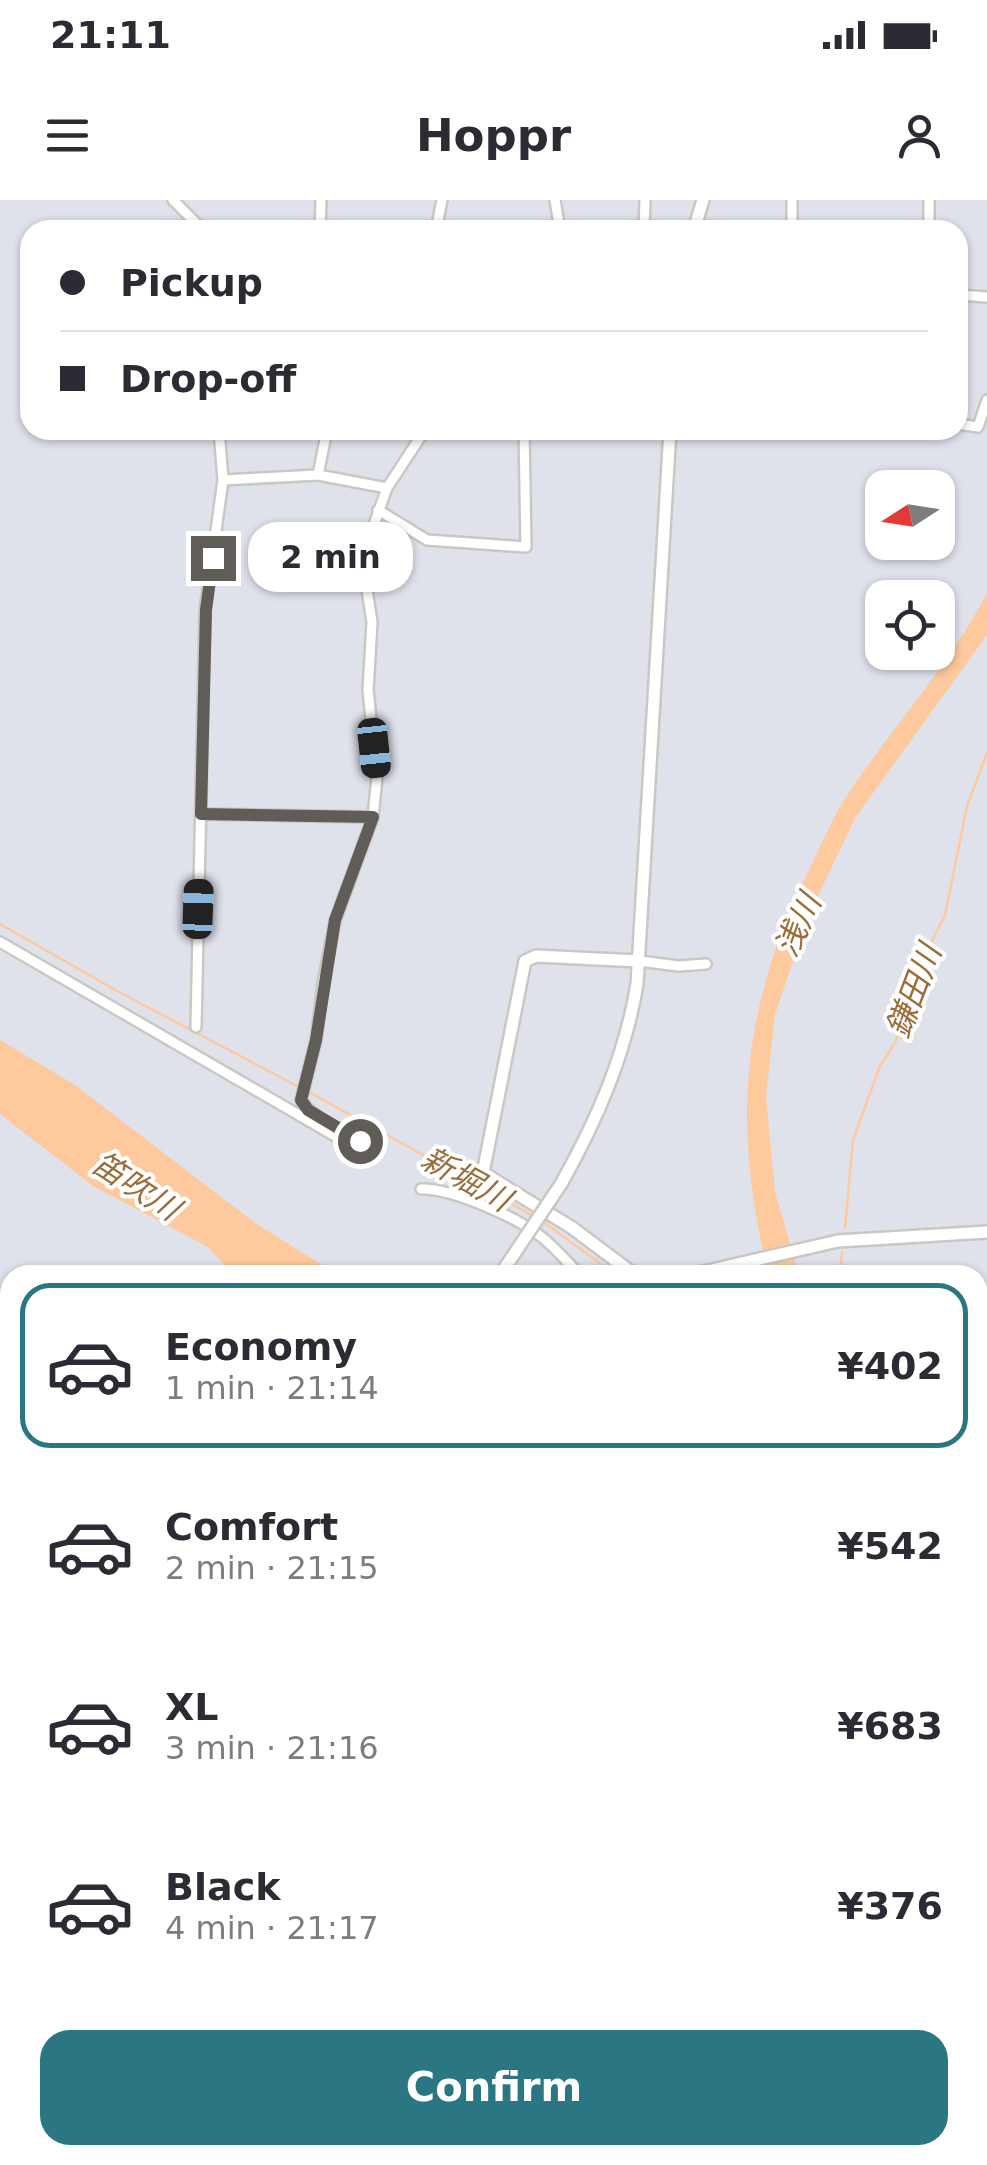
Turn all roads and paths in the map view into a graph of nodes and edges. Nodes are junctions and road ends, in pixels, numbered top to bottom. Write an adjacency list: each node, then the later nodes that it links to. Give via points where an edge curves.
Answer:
1 (173, 200): 2 (street)
2 (193, 220)
3 (987, 400): 4 (street, via 978,427)
4 (968, 426)
5 (220, 440): 11 (street)
6 (325, 440): 10 (street)
7 (418, 440): 12 (street)
8 (524, 440): 13 (street, via 526,548 427,540)
9 (669, 440): 17 (street)
10 (318, 475): 11 (street); 12 (street)
11 (222, 480): 14 (street, via 206,610)
12 (386, 488): 13 (street)
13 (378, 510): 15 (street, via 365,577 372,622)
14 (201, 814): 15 (street); 19 (street)
15 (373, 817): 16 (street, via 335,920 301,1100 360,1141 364,1153)
16 (0, 942)
17 (640, 961): 18 (street); 22 (street, bridge, via 632,1010 595,1122); 24 (street, via 525,961 484,1173)
18 (706, 964)
19 (196, 1027)
20 (420, 1189): 23 (street, via 437,1188 518,1222)
21 (987, 1232): 25 (street, via 856,1239)
22 (507, 1265)
23 (570, 1265)
24 (622, 1265)
25 (731, 1265)

